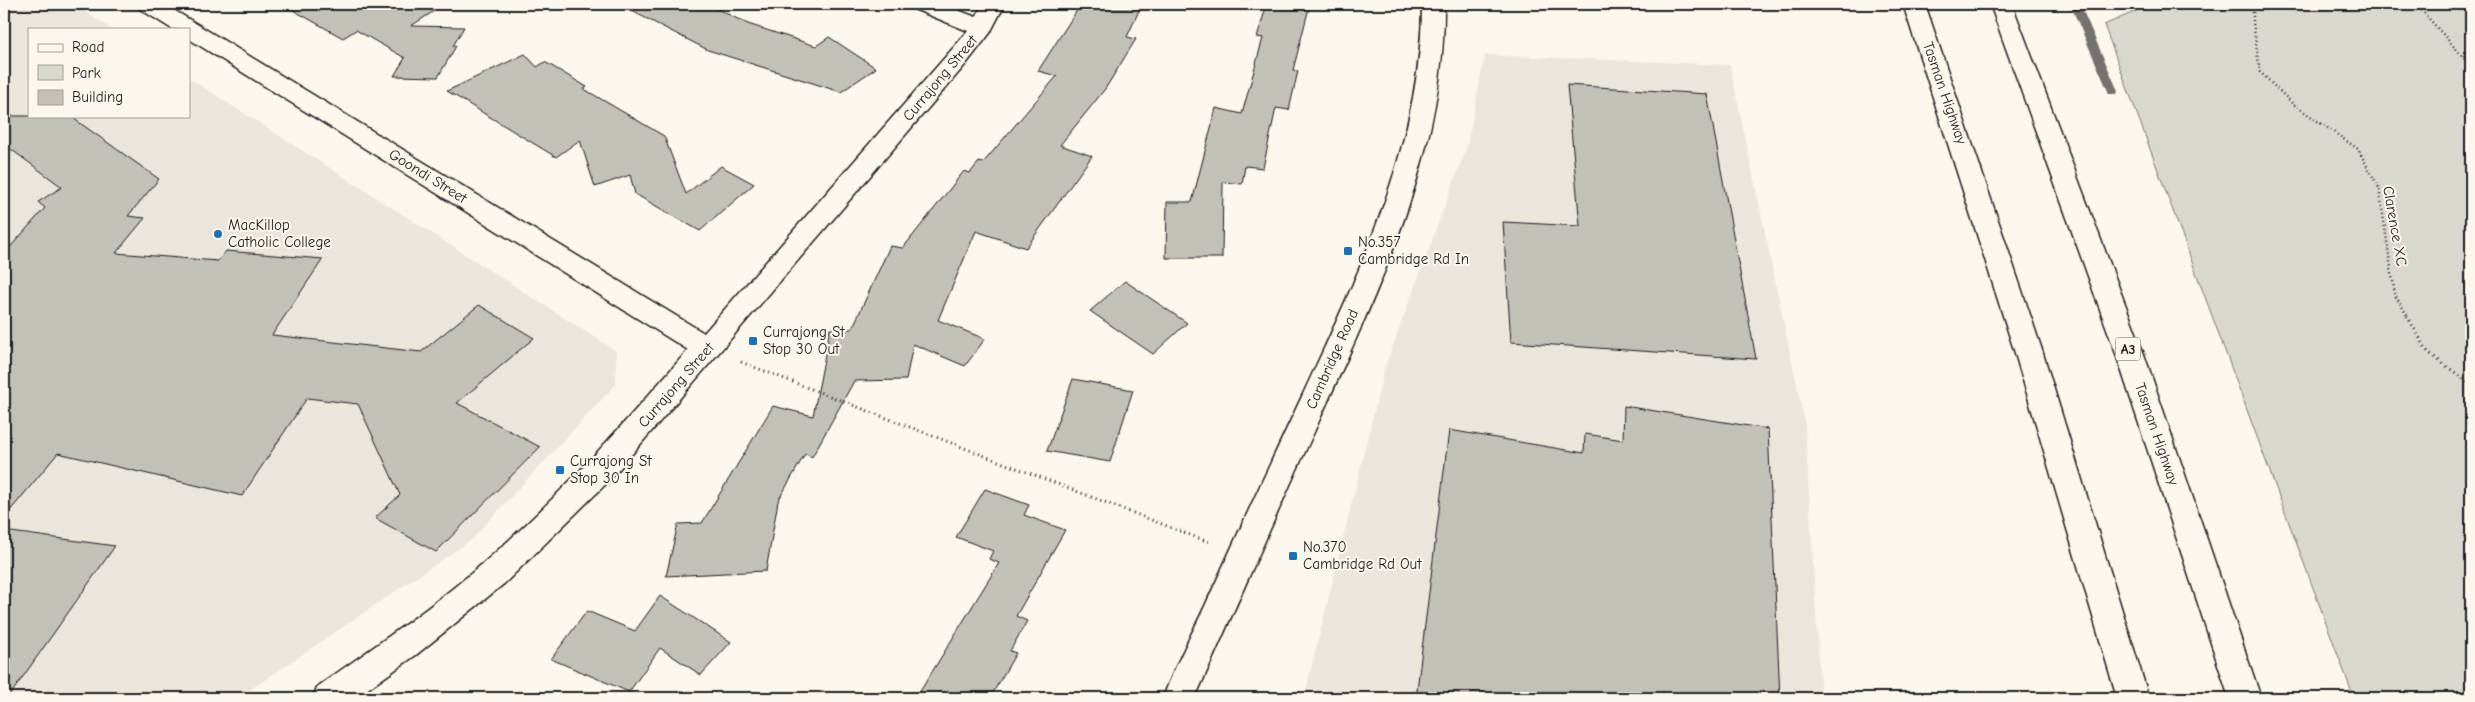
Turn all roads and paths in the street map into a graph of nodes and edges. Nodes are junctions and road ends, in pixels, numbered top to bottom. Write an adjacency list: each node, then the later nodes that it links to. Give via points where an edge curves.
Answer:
1 (922, 4): 9 (main road, Currajong Street)
2 (994, 4): 9 (main road, Currajong Street)
3 (1433, 4): 13 (main road, Cambridge Road, via 1432,59 1411,157 1351,317)
4 (1914, 4): 16 (main road, Tasman Highway, via 1981,201)
5 (2001, 4): 17 (main road, Tasman Highway / A3, via 2130,354)
6 (2253, 4): 12 (path, Clarence XC, via 2260,72 2293,104 2358,148 2379,188 2396,295 2428,352)
7 (2416, 4): 10 (path)
8 (153, 5): 11 (main road, Goondi Street)
9 (982, 28): 11 (main road, Currajong Street)
10 (2471, 66)
11 (708, 349): 13 (path); 14 (main road, Currajong Street, via 599,472 541,531 478,588)
12 (2471, 385)
13 (1243, 555): 15 (main road, Cambridge Road)
14 (328, 698)
15 (1179, 698)
16 (2133, 698)
17 (2245, 698)

